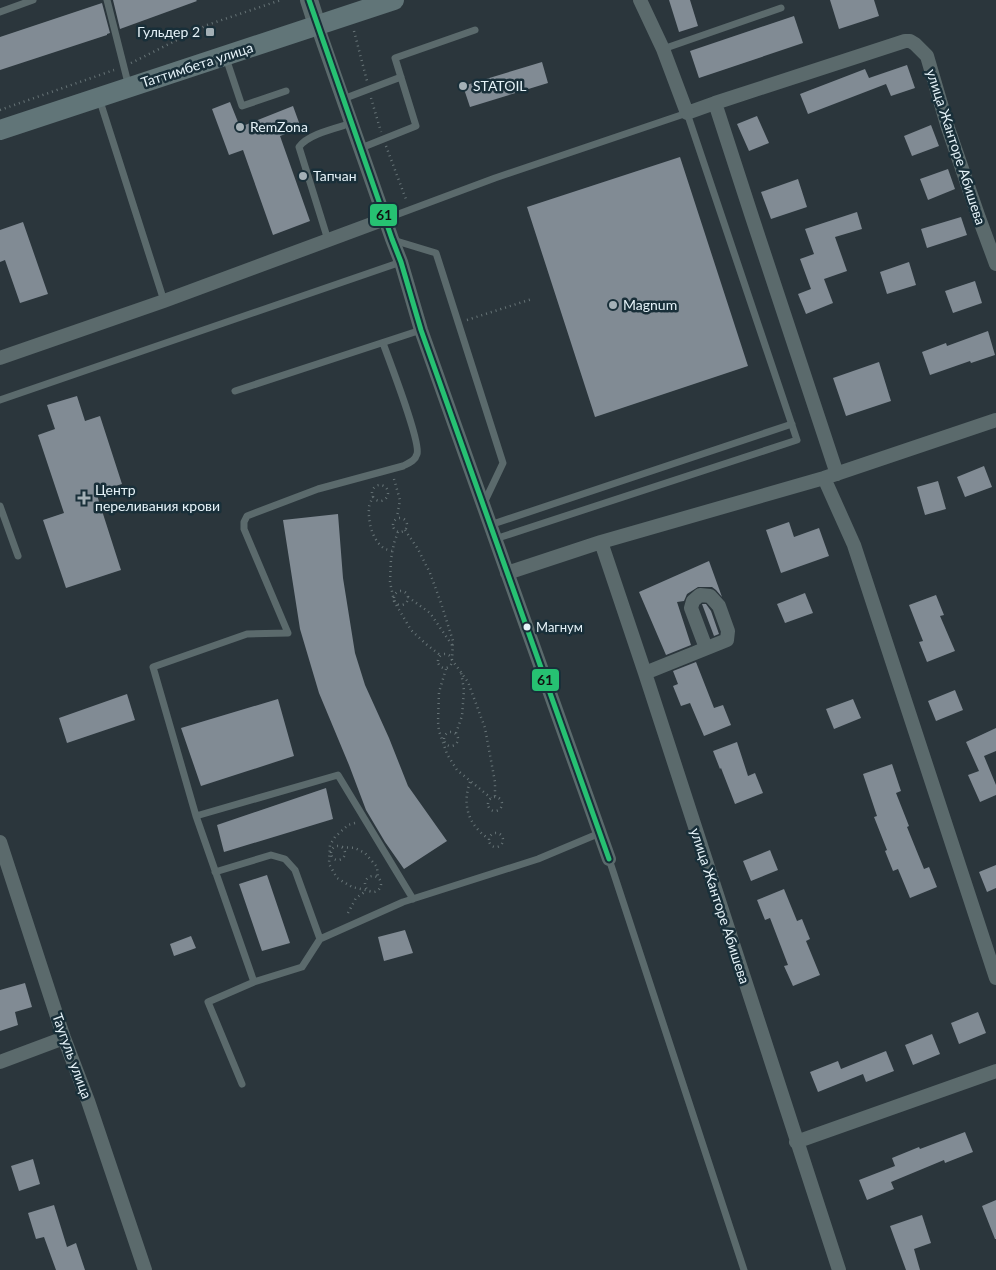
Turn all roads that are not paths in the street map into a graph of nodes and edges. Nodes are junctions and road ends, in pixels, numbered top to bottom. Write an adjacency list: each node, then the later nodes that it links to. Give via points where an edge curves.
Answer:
1 (33, 0): 7 (lane)
2 (107, 0): 13 (lane)
3 (308, 0): 8 (street)
4 (394, 0): 8 (main road, Таттимбета улица)
5 (640, 0): 10 (street)
6 (781, 8): 10 (lane)
7 (0, 12)
8 (317, 25): 11 (main road, Таттимбета улица); 16 (street)
9 (475, 30): 12 (lane, via 395,58)
10 (663, 49): 18 (street)
11 (225, 56): 13 (main road, Таттимбета улица); 14 (lane, via 242,106)
12 (401, 77): 16 (lane); 21 (lane, via 416,126)
13 (129, 87): 15 (main road, Таттимбета улица)
14 (286, 91)
15 (99, 98): 20 (main road, Таттимбета улица); 27 (lane)
16 (343, 99): 19 (street)
17 (716, 103): 18 (street); 26 (street, улица Жанторе Абишева, via 905,41 916,44 927,56 966,182); 35 (street)
18 (687, 114): 22 (lane, via 495,178); 34 (lane)
19 (352, 123): 21 (street); 24 (lane, via 309,138 299,147)
20 (0, 130)
21 (361, 148): 22 (street)
22 (385, 219): 23 (street); 24 (street)
23 (392, 239): 25 (street); 37 (lane, via 436,253 503,463)
24 (328, 240): 27 (street)
25 (401, 262): 28 (street); 32 (lane)
26 (996, 264)
27 (164, 301): 30 (street)
28 (421, 330): 29 (lane); 37 (street)
29 (383, 342): 31 (lane); 45 (lane, via 418,447 414,461 318,489 247,516 244,529 288,633 247,634 153,667)
30 (0, 358)
31 (235, 391)
32 (0, 400)
33 (996, 420): 35 (street)
34 (792, 424): 38 (lane); 39 (lane, via 797,440)
35 (830, 476): 40 (street); 52 (street)
36 (0, 506): 41 (lane)
37 (483, 506): 38 (street)
38 (490, 525): 39 (street)
39 (495, 539): 42 (street)
40 (601, 542): 42 (street); 44 (street, улица Жанторе Абишева)
41 (18, 556)
42 (507, 573): 46 (street)
43 (706, 648): 44 (street)
44 (645, 673): 58 (street, улица Жанторе Абишева)
45 (196, 816): 49 (lane); 50 (lane, via 338,775)
46 (600, 833): 48 (street); 50 (lane, via 538,859)
47 (0, 842): 54 (street, Таугуль улица)
48 (609, 859): 60 (lane)
49 (215, 872): 51 (lane, via 271,855 285,859 295,870); 53 (lane)
50 (413, 899): 51 (lane)
51 (320, 939): 53 (lane, via 302,967)
52 (996, 978)
53 (254, 982): 57 (lane, via 208,1002)
54 (64, 1038): 55 (street); 59 (street, Таугуль улица)
55 (0, 1062)
56 (996, 1071): 58 (street)
57 (242, 1084)
58 (796, 1142): 61 (street, улица Жанторе Абишева)
59 (145, 1270)
60 (744, 1270)
61 (839, 1270)

